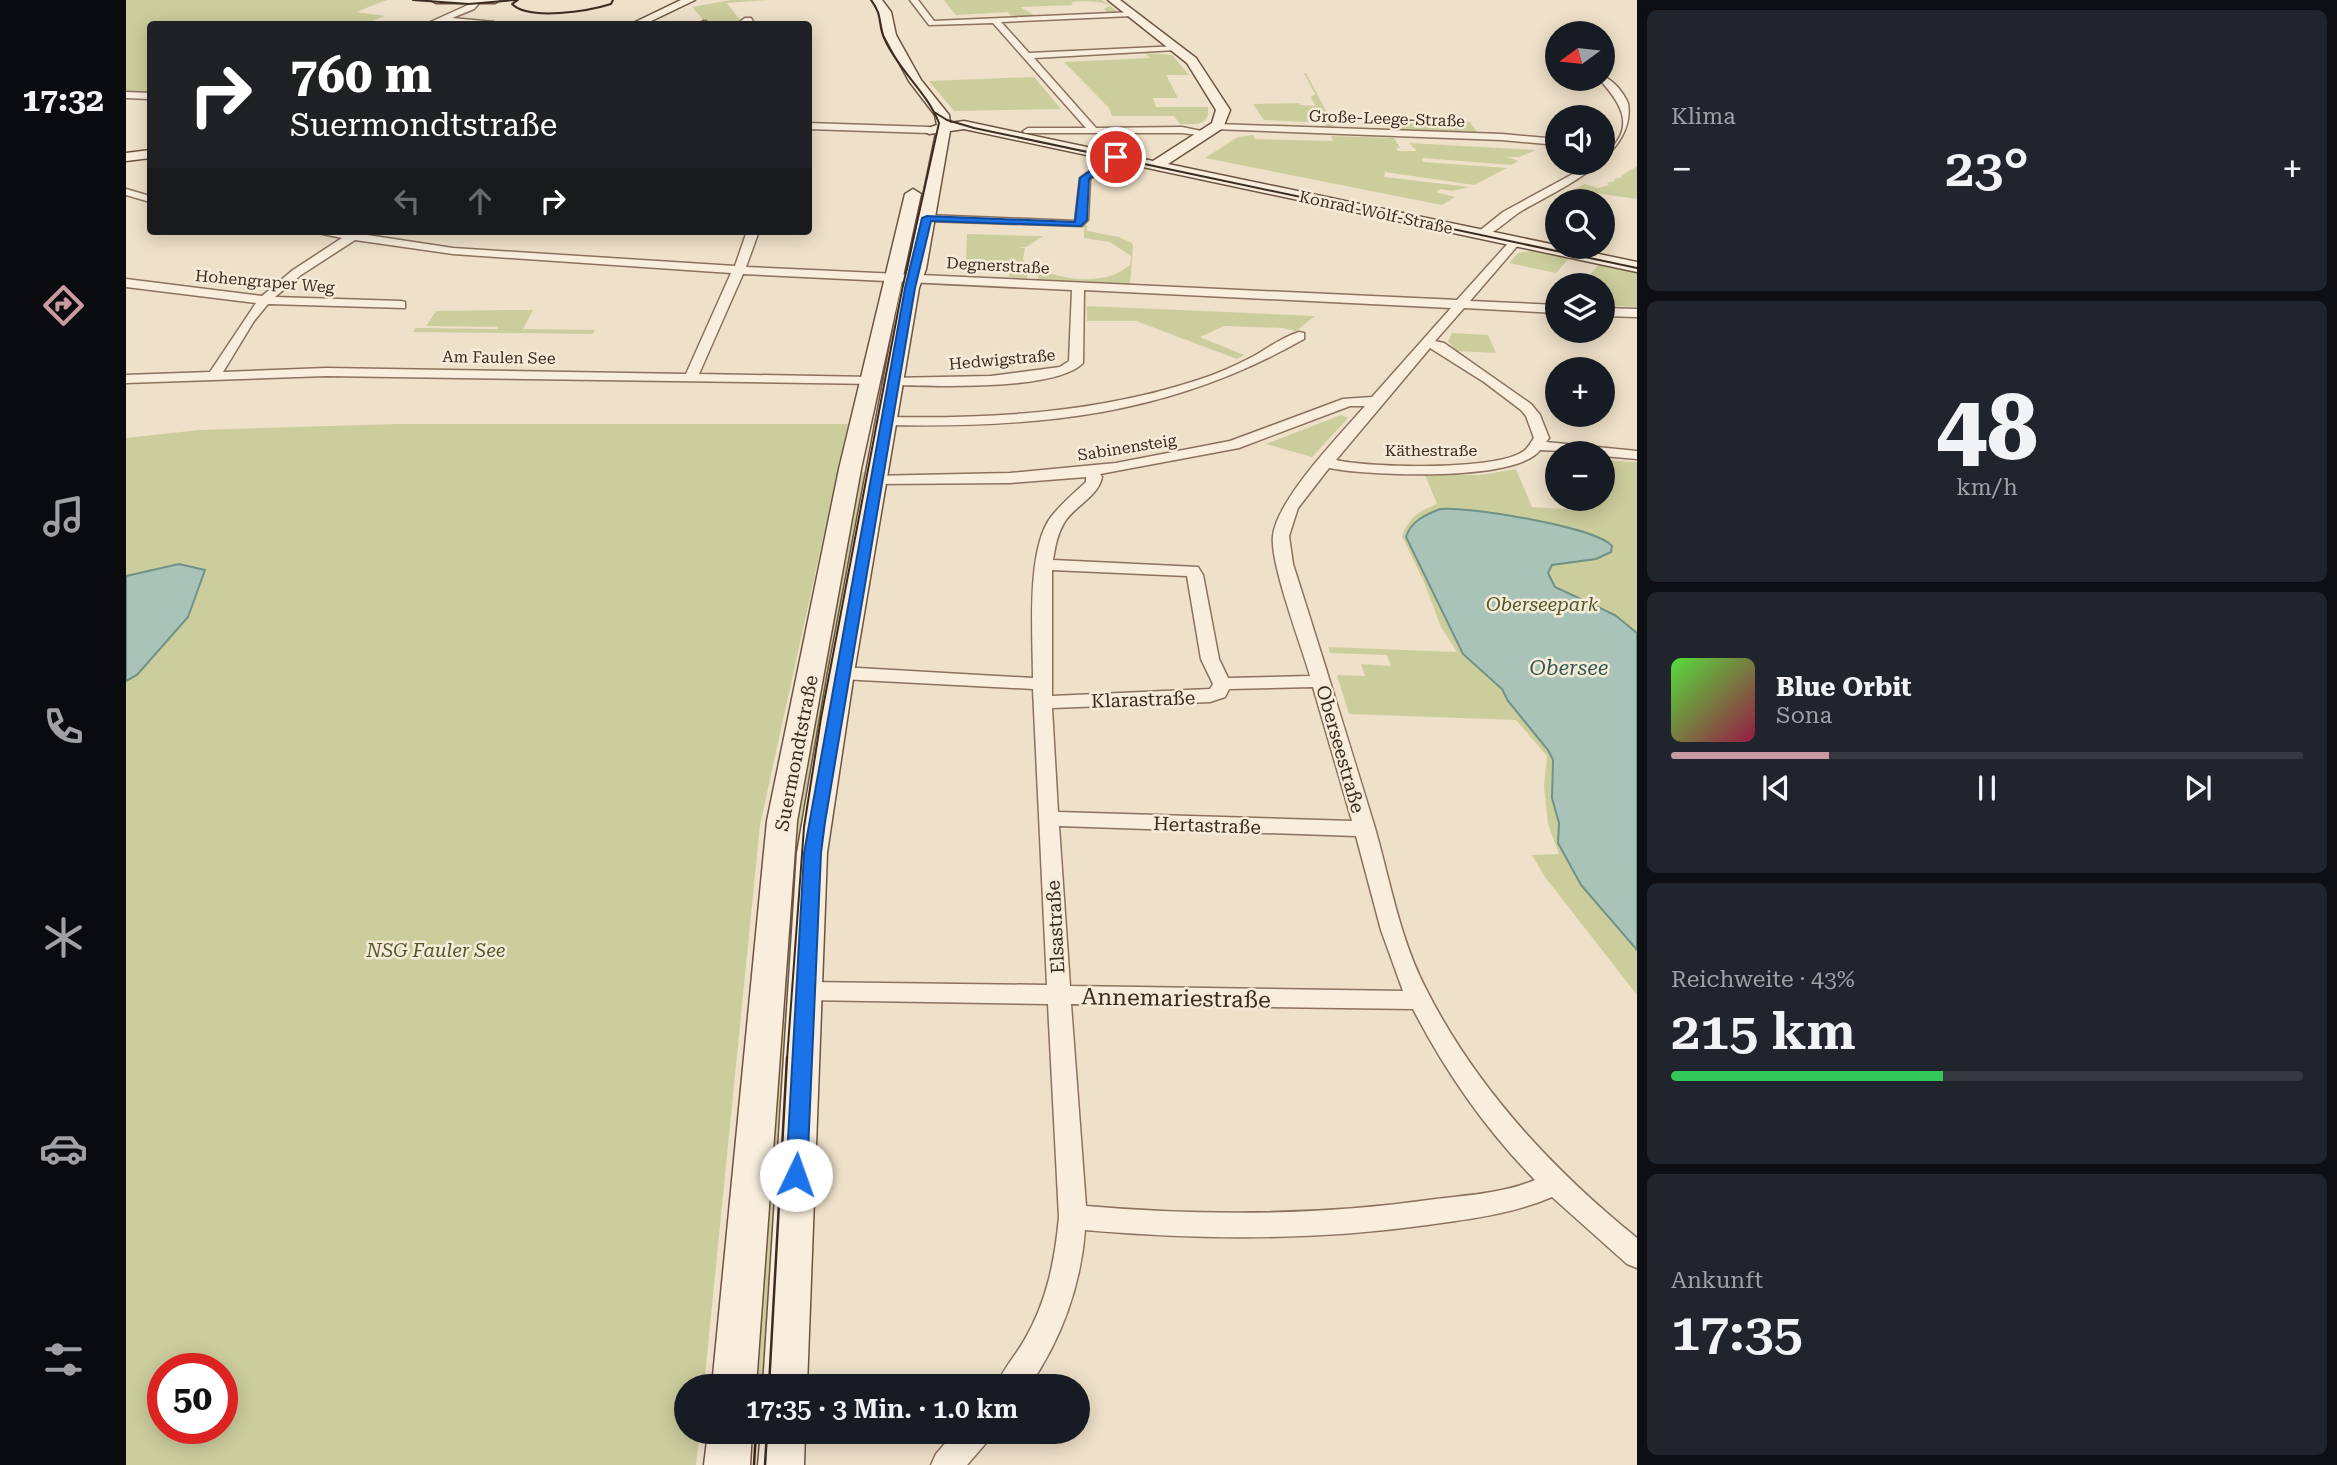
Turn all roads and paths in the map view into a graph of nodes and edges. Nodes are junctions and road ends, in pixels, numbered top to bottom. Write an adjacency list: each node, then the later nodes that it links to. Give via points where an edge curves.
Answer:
1 (436, 0): 8 (main road)
2 (495, 0): 8 (main road)
3 (867, 0): 15 (main road, via 875,10 876,39)
4 (877, 0): 15 (main road)
5 (914, 0): 11 (street, via 932,23)
6 (1113, 0): 9 (main road)
7 (695, 1): 14 (main road)
8 (475, 2): 10 (street)
9 (1132, 14): 11 (street); 16 (main road)
10 (443, 19): 12 (street); 13 (street)
11 (995, 20): 17 (street)
12 (438, 21)
13 (463, 21)
14 (644, 21)
15 (892, 39): 19 (main road)
16 (1176, 48): 17 (street); 29 (main road, via 1195,64 1220,103 1223,117)
17 (1026, 56): 28 (street)
18 (893, 68): 19 (main road)
19 (911, 81): 24 (main road)
20 (1615, 87): 33 (street, via 1621,91 1630,120)
21 (126, 95): 22 (street)
22 (147, 96)
23 (812, 117): 26 (street)
24 (939, 119): 27 (main road, Konrad-Wolf-Straße); 37 (main road, Konrad-Wolf-Straße); 42 (main road, Suermondtstraße)
25 (812, 126): 26 (street)
26 (841, 127): 27 (street)
27 (929, 130): 50 (main road, Suermondtstraße)
28 (1093, 130): 29 (street, Große-Leege-Straße); 30 (street, Große-Leege-Straße)
29 (1211, 130): 31 (street, Große-Leege-Straße); 38 (main road)
30 (1028, 131)
31 (1545, 141)
32 (1615, 149): 33 (street)
33 (1624, 150): 35 (street)
34 (147, 154): 36 (main road)
35 (1615, 155)
36 (126, 157)
37 (1116, 157): 38 (main road, Konrad-Wolf-Straße); 42 (street, via 1085,178 1078,224)
38 (1155, 166): 43 (main road, Konrad-Wolf-Straße)
39 (1578, 175): 43 (street, via 1507,214)
40 (126, 192): 41 (street)
41 (147, 198)
42 (927, 218): 51 (main road, Suermondtstraße)
43 (1482, 234): 47 (main road, Konrad-Wolf-Straße)
44 (346, 235): 46 (street, Degnerstraße)
45 (752, 235): 49 (street)
46 (354, 236): 49 (street, Degnerstraße, via 453,251); 54 (street, via 316,259)
47 (1515, 242): 48 (main road, Konrad-Wolf-Straße); 55 (street, Oberseestraße)
48 (1637, 267)
49 (739, 269): 50 (street, Degnerstraße); 63 (street)
50 (893, 276): 51 (street, Degnerstraße); 65 (main road, Suermondtstraße)
51 (913, 278): 53 (street, Degnerstraße); 66 (main road, Suermondtstraße)
52 (126, 283): 54 (street, Hohengraper Weg)
53 (1078, 286): 55 (street, Degnerstraße); 66 (street, Hedwigstraße, via 1076,363 1072,368 1006,378)
54 (265, 300): 56 (street, Hohengraper Weg); 62 (street)
55 (1460, 304): 57 (street, Degnerstraße); 61 (street, Oberseestraße)
56 (401, 305)
57 (1545, 308)
58 (1615, 312): 59 (street)
59 (1637, 313)
60 (1299, 336): 68 (street, via 1226,374 1133,402 989,420)
61 (1427, 343): 67 (street, Oberseestraße); 69 (street, via 1439,346 1527,408 1540,427)
62 (215, 374): 63 (street, Am Faulen See); 64 (street, Am Faulen See)
63 (691, 377): 65 (street, Am Faulen See)
64 (126, 379)
65 (871, 381): 87 (main road, Suermondtstraße, via 850,468 778,852)
66 (895, 381): 68 (main road, Suermondtstraße)
67 (1376, 401): 71 (street, Oberseestraße); 72 (street, Sabinensteig, via 1348,402 1234,445)
68 (886, 421): 73 (main road, Suermondtstraße)
69 (1537, 445): 70 (street); 71 (street, Käthestraße, via 1522,458 1472,469)
70 (1637, 455)
71 (1326, 463): 76 (street, Oberseestraße, via 1290,507 1281,536 1285,564)
72 (1090, 471): 73 (street, Sabinensteig, via 967,480); 74 (street, Elsastraße, via 1093,483 1056,520)
73 (875, 479): 75 (main road, Suermondtstraße)
74 (1043, 565): 77 (street, via 1192,571 1210,659); 78 (street, Elsastraße)
75 (841, 673): 78 (street, Klarastraße); 81 (main road, Suermondtstraße, via 813,853)
76 (1321, 681): 77 (street, Klarastraße); 80 (street, Oberseestraße)
77 (1222, 684): 78 (street, Klarastraße, via 1210,696)
78 (1042, 693): 79 (street, Elsastraße)
79 (1048, 820): 80 (street, Hertastraße); 82 (street, Elsastraße)
80 (1365, 829): 83 (street, Oberseestraße, via 1392,930)
81 (806, 991): 82 (street, Annemariestraße); 88 (main road, Suermondtstraße)
82 (1058, 995): 83 (street, Annemariestraße); 85 (street, Elsastraße)
83 (1420, 1000): 84 (street, Oberseestraße, via 1476,1090)
84 (1556, 1182): 85 (street, via 1543,1190 1486,1204 1398,1218 1292,1226 1188,1226); 86 (street, Oberseestraße)
85 (1073, 1217): 89 (street, Elsastraße, via 1071,1250 1053,1315)
86 (1637, 1255)
87 (735, 1374)
88 (786, 1374)
89 (1020, 1374)
90 (729, 1444): 93 (main road)
91 (782, 1444): 94 (main road)
92 (965, 1444): 95 (street)
93 (727, 1465)
94 (781, 1465)
95 (947, 1465)

